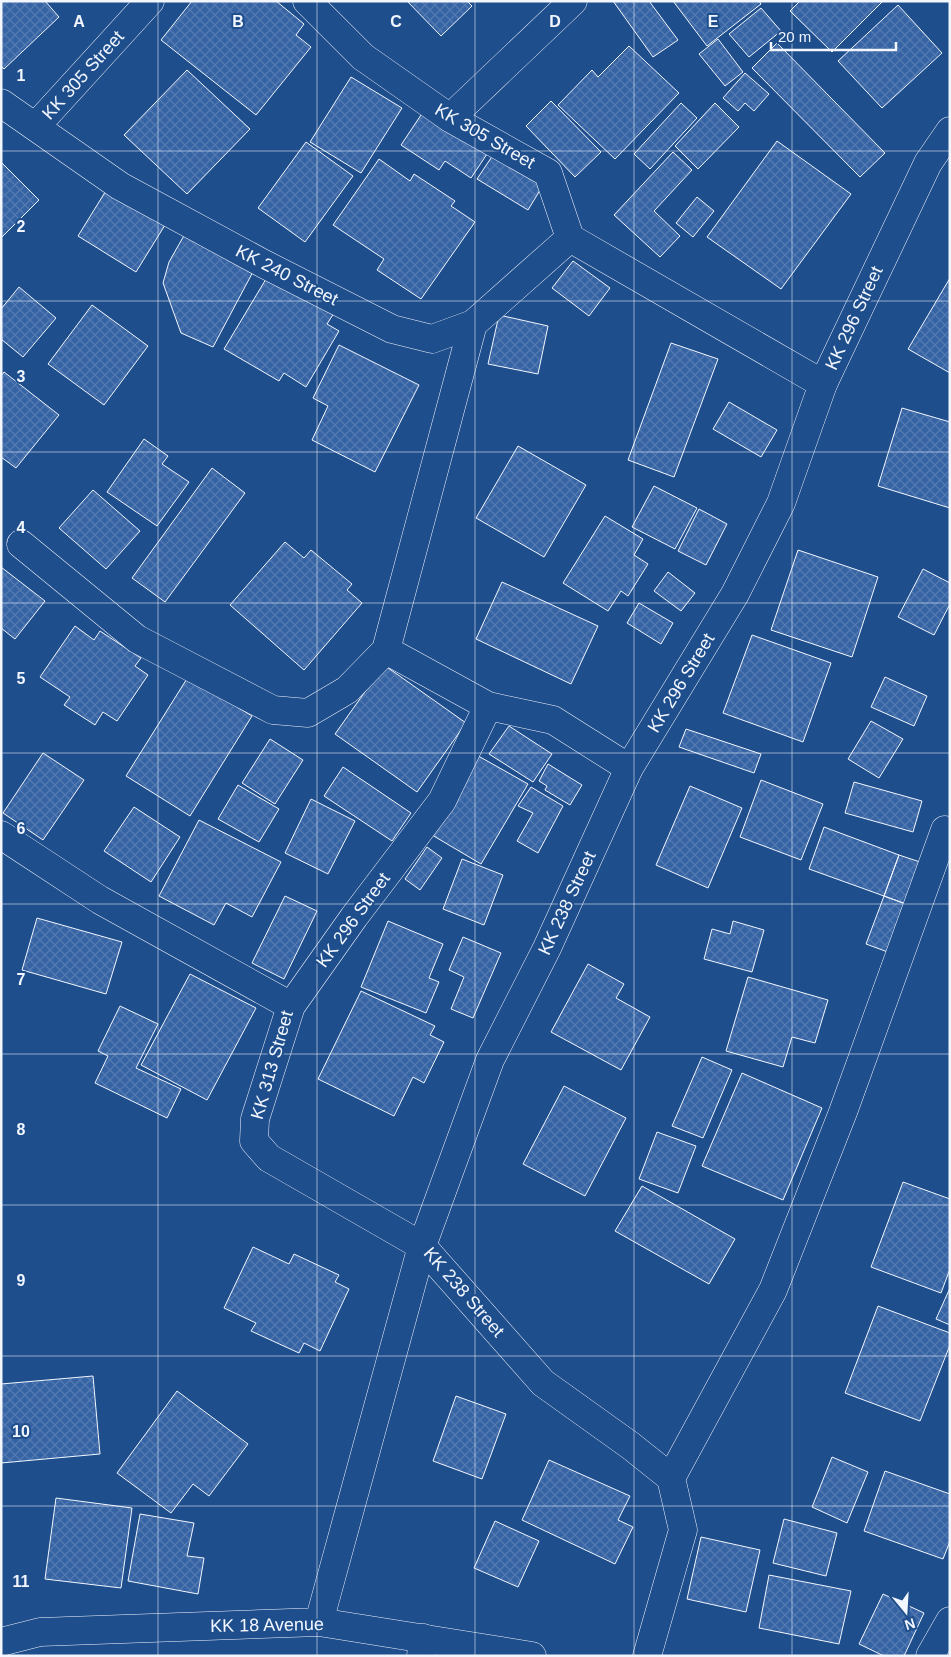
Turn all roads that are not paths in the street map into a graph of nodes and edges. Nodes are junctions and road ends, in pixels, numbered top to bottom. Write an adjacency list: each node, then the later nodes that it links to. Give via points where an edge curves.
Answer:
1 (150, 1): 6 (street, KK 305 Street)
2 (307, 1): 5 (street, KK 305 Street, via 363,57)
3 (573, 1): 5 (street)
4 (1, 103): 6 (street, KK 240 Street)
5 (450, 118): 8 (street, KK 305 Street, via 548,173)
6 (36, 126): 9 (street, KK 240 Street, via 120,186 392,329 432,339)
7 (950, 131): 10 (street, KK 296 Street, via 928,163)
8 (570, 238): 9 (street, KK 240 Street); 10 (street)
9 (473, 324): 12 (street)
10 (823, 384): 14 (street, KK 296 Street, via 781,503 735,594)
11 (21, 544): 12 (street, via 137,639 273,710 308,713 347,690)
12 (386, 650): 13 (street)
13 (488, 706): 14 (street, via 553,720); 17 (street, KK 296 Street, via 442,800)
14 (629, 768): 18 (street, KK 238 Street, via 547,948 490,1060)
15 (945, 830): 19 (street, via 843,1112 773,1290)
16 (1, 835): 17 (street, KK 313 Street, via 100,900)
17 (292, 1006): 18 (street, KK 313 Street, via 255,1119 254,1141 269,1158)
18 (422, 1246): 19 (street, KK 238 Street, via 543,1382); 21 (street)
19 (671, 1478): 25 (street, via 683,1530)
20 (950, 1621): 26 (street)
21 (320, 1622): 22 (street, KK 18 Avenue, via 40,1632); 23 (street, KK 18 Avenue)
22 (1, 1642)
23 (422, 1647): 24 (street, KK 18 Avenue)
24 (532, 1656)
25 (647, 1656)
26 (930, 1656)

